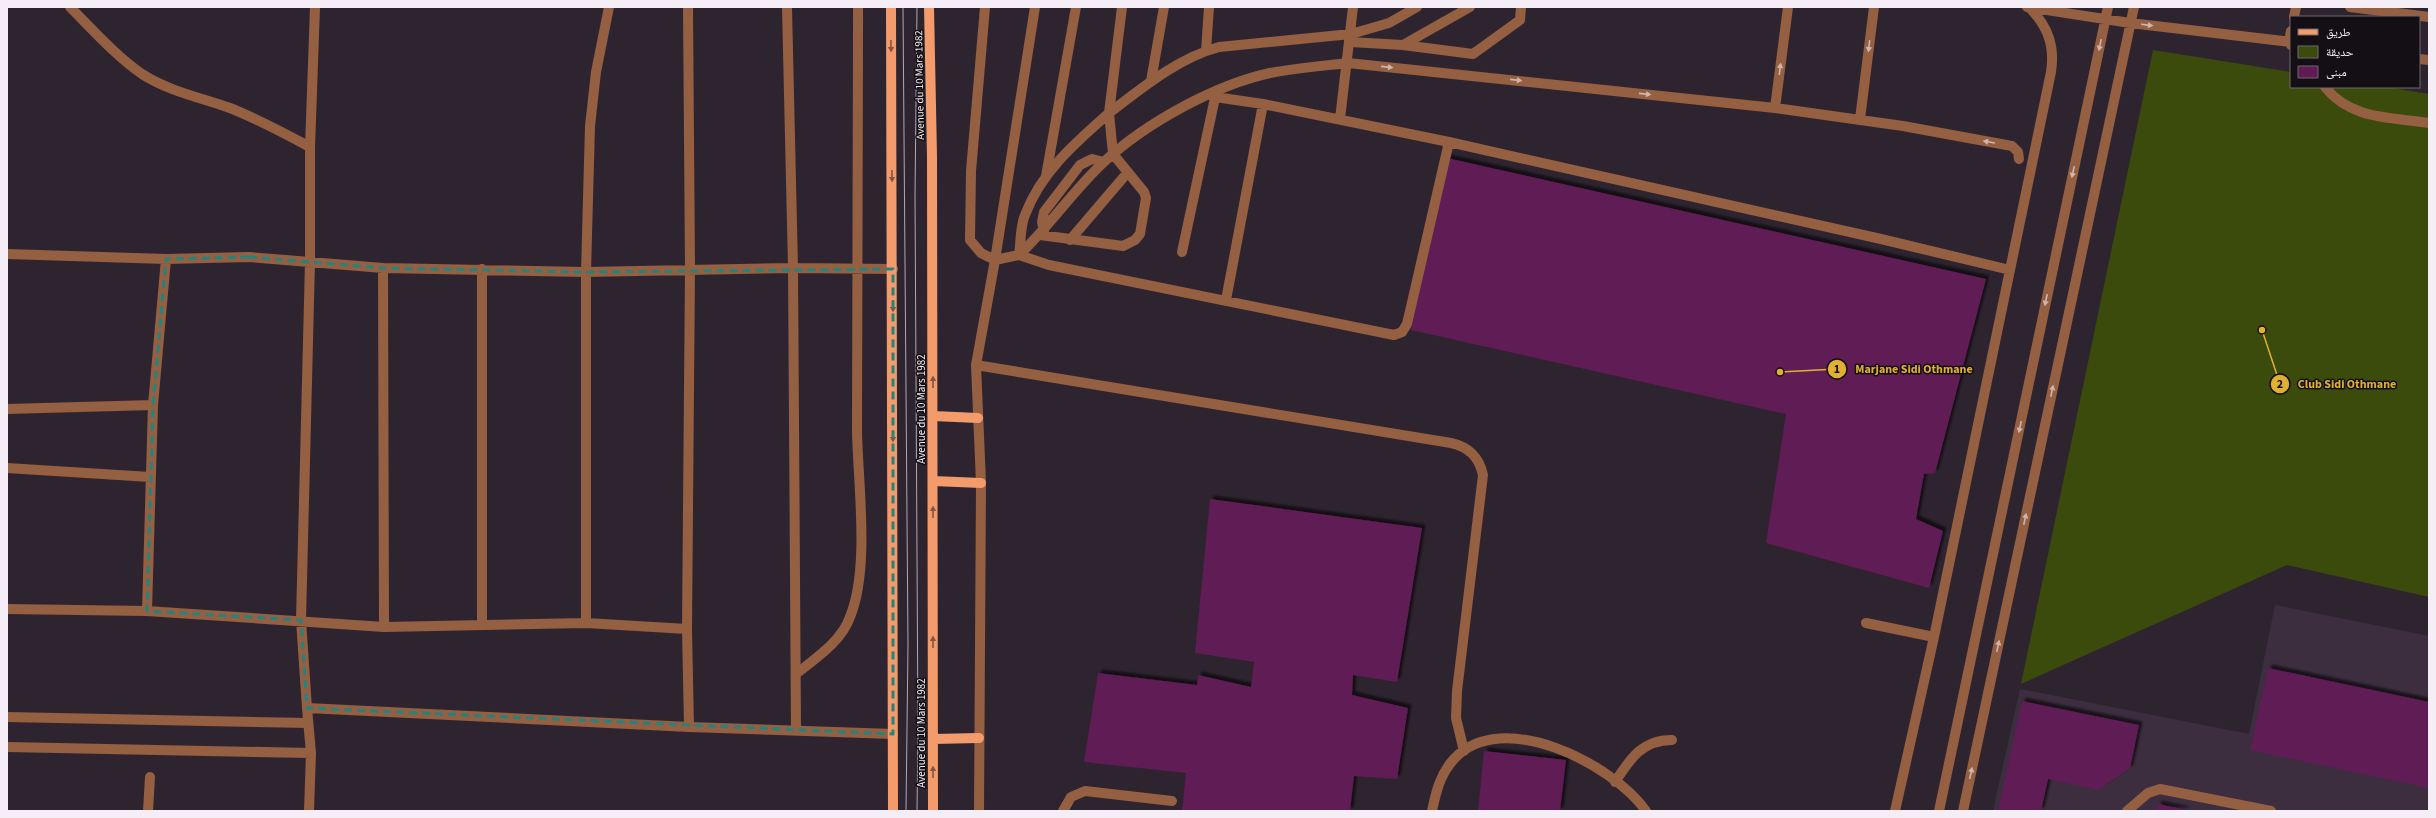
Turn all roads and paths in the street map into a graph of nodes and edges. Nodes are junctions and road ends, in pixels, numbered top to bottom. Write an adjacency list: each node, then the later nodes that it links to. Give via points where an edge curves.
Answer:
1 (70, 7): 43 (street, via 97,35 143,74 274,127)
2 (314, 7): 43 (street)
3 (609, 7): 64 (street, via 592,99)
4 (688, 7): 61 (street)
5 (787, 7): 58 (street)
6 (858, 7): 59 (street)
7 (891, 7): 62 (main road, one-way to 62)
8 (929, 7): 69 (main road, Avenue du 10 Mars 1982, one-way to 8)
9 (985, 7): 55 (street, via 971,171 970,240 981,253)
10 (1035, 7): 55 (street)
11 (1076, 7): 48 (street)
12 (1122, 7): 38 (street)
13 (1164, 7): 33 (street)
14 (1209, 7): 31 (street)
15 (1353, 7): 28 (street)
16 (1417, 7): 28 (street, via 1389,23)
17 (1470, 7): 30 (street)
18 (1521, 7): 30 (street, via 1520,20 1473,54)
19 (1788, 7): 37 (street, one-way to 19)
20 (1874, 7): 40 (street, one-way to 40)
21 (2028, 7): 26 (street); 63 (street, via 2046,29 2051,41 2053,62)
22 (2108, 7): 26 (street)
23 (2134, 7): 27 (street)
24 (2350, 7): 25 (street)
25 (2429, 16)
26 (2106, 18): 27 (street); 109 (street, one-way to 109)
27 (2130, 23): 29 (street, one-way to 29); 110 (street, one-way to 27)
28 (1351, 38): 30 (street); 31 (street, via 1220,47); 32 (street)
29 (2290, 43)
30 (1403, 45)
31 (1206, 51): 33 (street)
32 (1348, 63): 35 (street, via 1269,74); 37 (street, one-way to 37); 39 (street)
33 (1151, 81): 38 (street)
34 (2326, 88): 41 (street, via 2345,106 2358,113)
35 (1215, 95): 36 (street); 44 (street, via 1152,124); 51 (street)
36 (1263, 104): 39 (street); 65 (street)
37 (1776, 108): 40 (street)
38 (1109, 113): 44 (street); 48 (street, via 1064,153)
39 (1340, 119): 42 (street)
40 (1860, 119): 45 (street, one-way to 40, via 2018,152 2012,146)
41 (2429, 123)
42 (1449, 142): 63 (street); 65 (street, via 1407,324 1402,332 1394,335)
43 (310, 147): 56 (street)
44 (1113, 154): 46 (street); 47 (street)
45 (2019, 159)
46 (1104, 162): 49 (street); 49 (street, via 1092,159 1080,165 1044,212)
47 (1128, 172): 50 (street); 50 (street, via 1146,198 1140,234 1135,240 1123,246)
48 (1045, 178): 53 (street, via 1024,215)
49 (1042, 233): 50 (street); 53 (street)
50 (1070, 240)
51 (1182, 252)
52 (7, 254): 54 (street)
53 (1019, 255): 55 (street); 65 (street, via 1049,265)
54 (166, 259): 56 (street, via 249,257); 67 (street)
55 (995, 260): 66 (street)
56 (310, 262): 57 (street); 77 (street)
57 (383, 268): 60 (street); 81 (street)
58 (793, 268): 59 (street); 61 (street); 84 (street)
59 (857, 268): 62 (street); 84 (street, via 860,575 850,618 841,633 828,648)
60 (482, 269): 64 (street); 80 (street)
61 (690, 269): 64 (street); 82 (street)
62 (893, 269): 90 (main road, one-way to 90)
63 (2010, 270): 83 (street)
64 (586, 272): 79 (street)
65 (1226, 300)
66 (976, 365): 70 (street); 95 (street, via 1451,444 1467,449 1478,461 1482,475 1456,691 1456,718)
67 (153, 404): 68 (street); 72 (street)
68 (7, 409)
69 (933, 416): 70 (main road); 73 (main road, Avenue du 10 Mars 1982)
70 (978, 418): 74 (street)
71 (7, 468): 72 (street)
72 (150, 477): 76 (street)
73 (933, 481): 74 (main road); 92 (main road, Avenue du 10 Mars 1982, one-way to 73)
74 (981, 483): 91 (street)
75 (7, 609): 76 (street)
76 (147, 611): 77 (street)
77 (301, 620): 81 (street); 85 (street)
78 (1866, 623): 83 (street)
79 (586, 624): 80 (street); 82 (street)
80 (482, 625): 81 (street)
81 (384, 627)
82 (687, 629): 88 (street)
83 (1934, 637): 108 (street)
84 (796, 674): 89 (street)
85 (307, 708): 87 (street); 88 (street)
86 (7, 717): 87 (street)
87 (308, 723): 96 (street)
88 (689, 727): 89 (street)
89 (796, 731): 90 (street)
90 (893, 734): 102 (main road)
91 (979, 738): 92 (main road); 104 (street)
92 (933, 739): 103 (main road, Avenue du 10 Mars 1982, one-way to 92)
93 (1672, 740): 98 (street, via 1657,741 1642,748 1629,760)
94 (7, 747): 96 (street)
95 (1464, 751): 98 (street, via 1484,741 1496,739 1539,743 1572,754 1602,771); 106 (street, via 1446,770 1439,783)
96 (311, 753): 101 (street)
97 (150, 777): 100 (street)
98 (1615, 782): 107 (street)
99 (1172, 801): 105 (street, via 1085,792 1071,797)
100 (148, 811)
101 (309, 811)
102 (893, 811)
103 (933, 811)
104 (979, 811)
105 (1062, 811)
106 (1432, 811)
107 (1646, 811)
108 (1895, 811)
109 (1939, 811)
110 (1963, 811)
111 (2127, 811): 112 (street, via 2154,790 2166,789)
112 (2271, 811)

